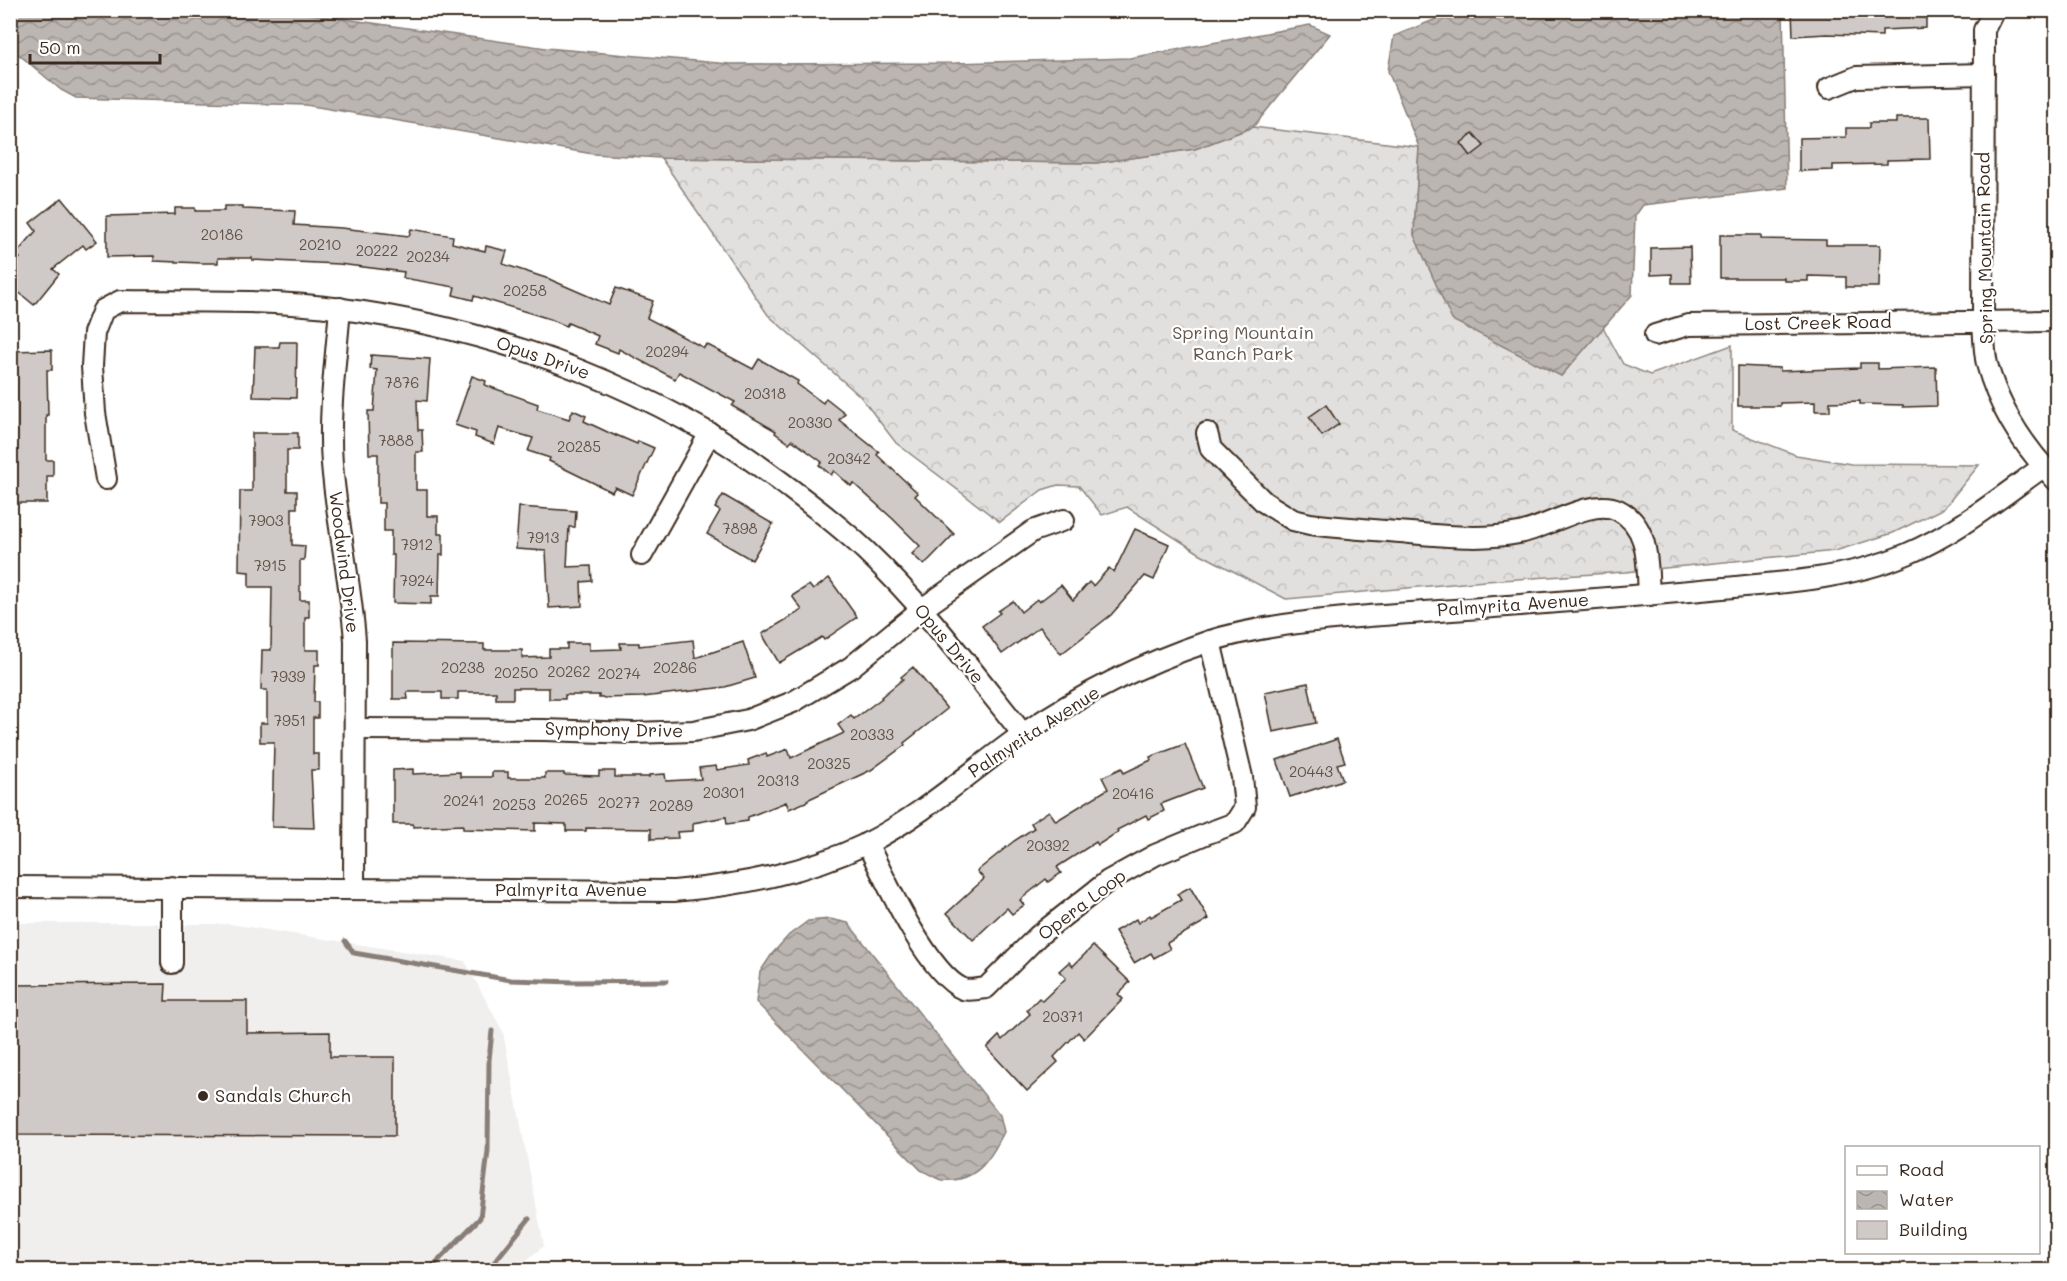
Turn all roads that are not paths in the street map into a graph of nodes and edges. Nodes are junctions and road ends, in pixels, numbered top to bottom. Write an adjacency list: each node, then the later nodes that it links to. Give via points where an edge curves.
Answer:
1 (1975, 10): 3 (street, Spring Mountain Road)
2 (1994, 10): 3 (street, Spring Mountain Road)
3 (1984, 30): 4 (street, Spring Mountain Road)
4 (1984, 74): 5 (street, via 1856,77); 8 (street, Spring Mountain Road)
5 (1829, 88)
6 (340, 308): 10 (street, Opus Drive, via 417,320 501,342 585,372); 13 (street, Opus Drive, via 272,302 120,301 103,310 94,333 92,366 94,413); 19 (street, Woodwind Drive, via 332,461 353,611)
7 (2056, 321): 8 (street, Lost Creek Road)
8 (1983, 322): 9 (street, Lost Creek Road, via 1688,325); 12 (street, Spring Mountain Road, via 1987,363 2006,414 2023,443)
9 (1655, 335)
10 (710, 433): 15 (street); 17 (street, Opus Drive, via 819,511 865,550)
11 (1207, 433): 16 (street, via 1211,449 1264,502 1293,520 1310,524 1480,538 1540,528 1592,507 1613,508 1639,528 1644,540)
12 (2050, 473): 16 (street, Palmyrita Avenue, via 1966,523 1879,564 1838,575)
13 (106, 479)
14 (1064, 520): 17 (street, Symphony Drive, via 1033,531)
15 (642, 555)
16 (1649, 595): 18 (street, Palmyrita Avenue, via 1320,621)
17 (922, 609): 19 (street, Symphony Drive, via 851,667 793,702 748,720 693,731 634,733); 20 (street, Opus Drive)
18 (1210, 641): 20 (street, Palmyrita Avenue, via 1115,680); 21 (street, Opera Loop, via 1242,777 1245,807 1235,823 1155,855 1108,881 1038,936 986,988 964,990 945,976 895,903)
19 (355, 729): 24 (street, Woodwind Drive)
20 (1023, 734): 21 (street, Palmyrita Avenue, via 916,815)
21 (867, 843): 24 (street, Palmyrita Avenue, via 785,874 698,889)
22 (10, 887): 23 (street, Palmyrita Avenue)
23 (172, 887): 24 (street, Palmyrita Avenue); 25 (street)
24 (354, 888)
25 (172, 963)

